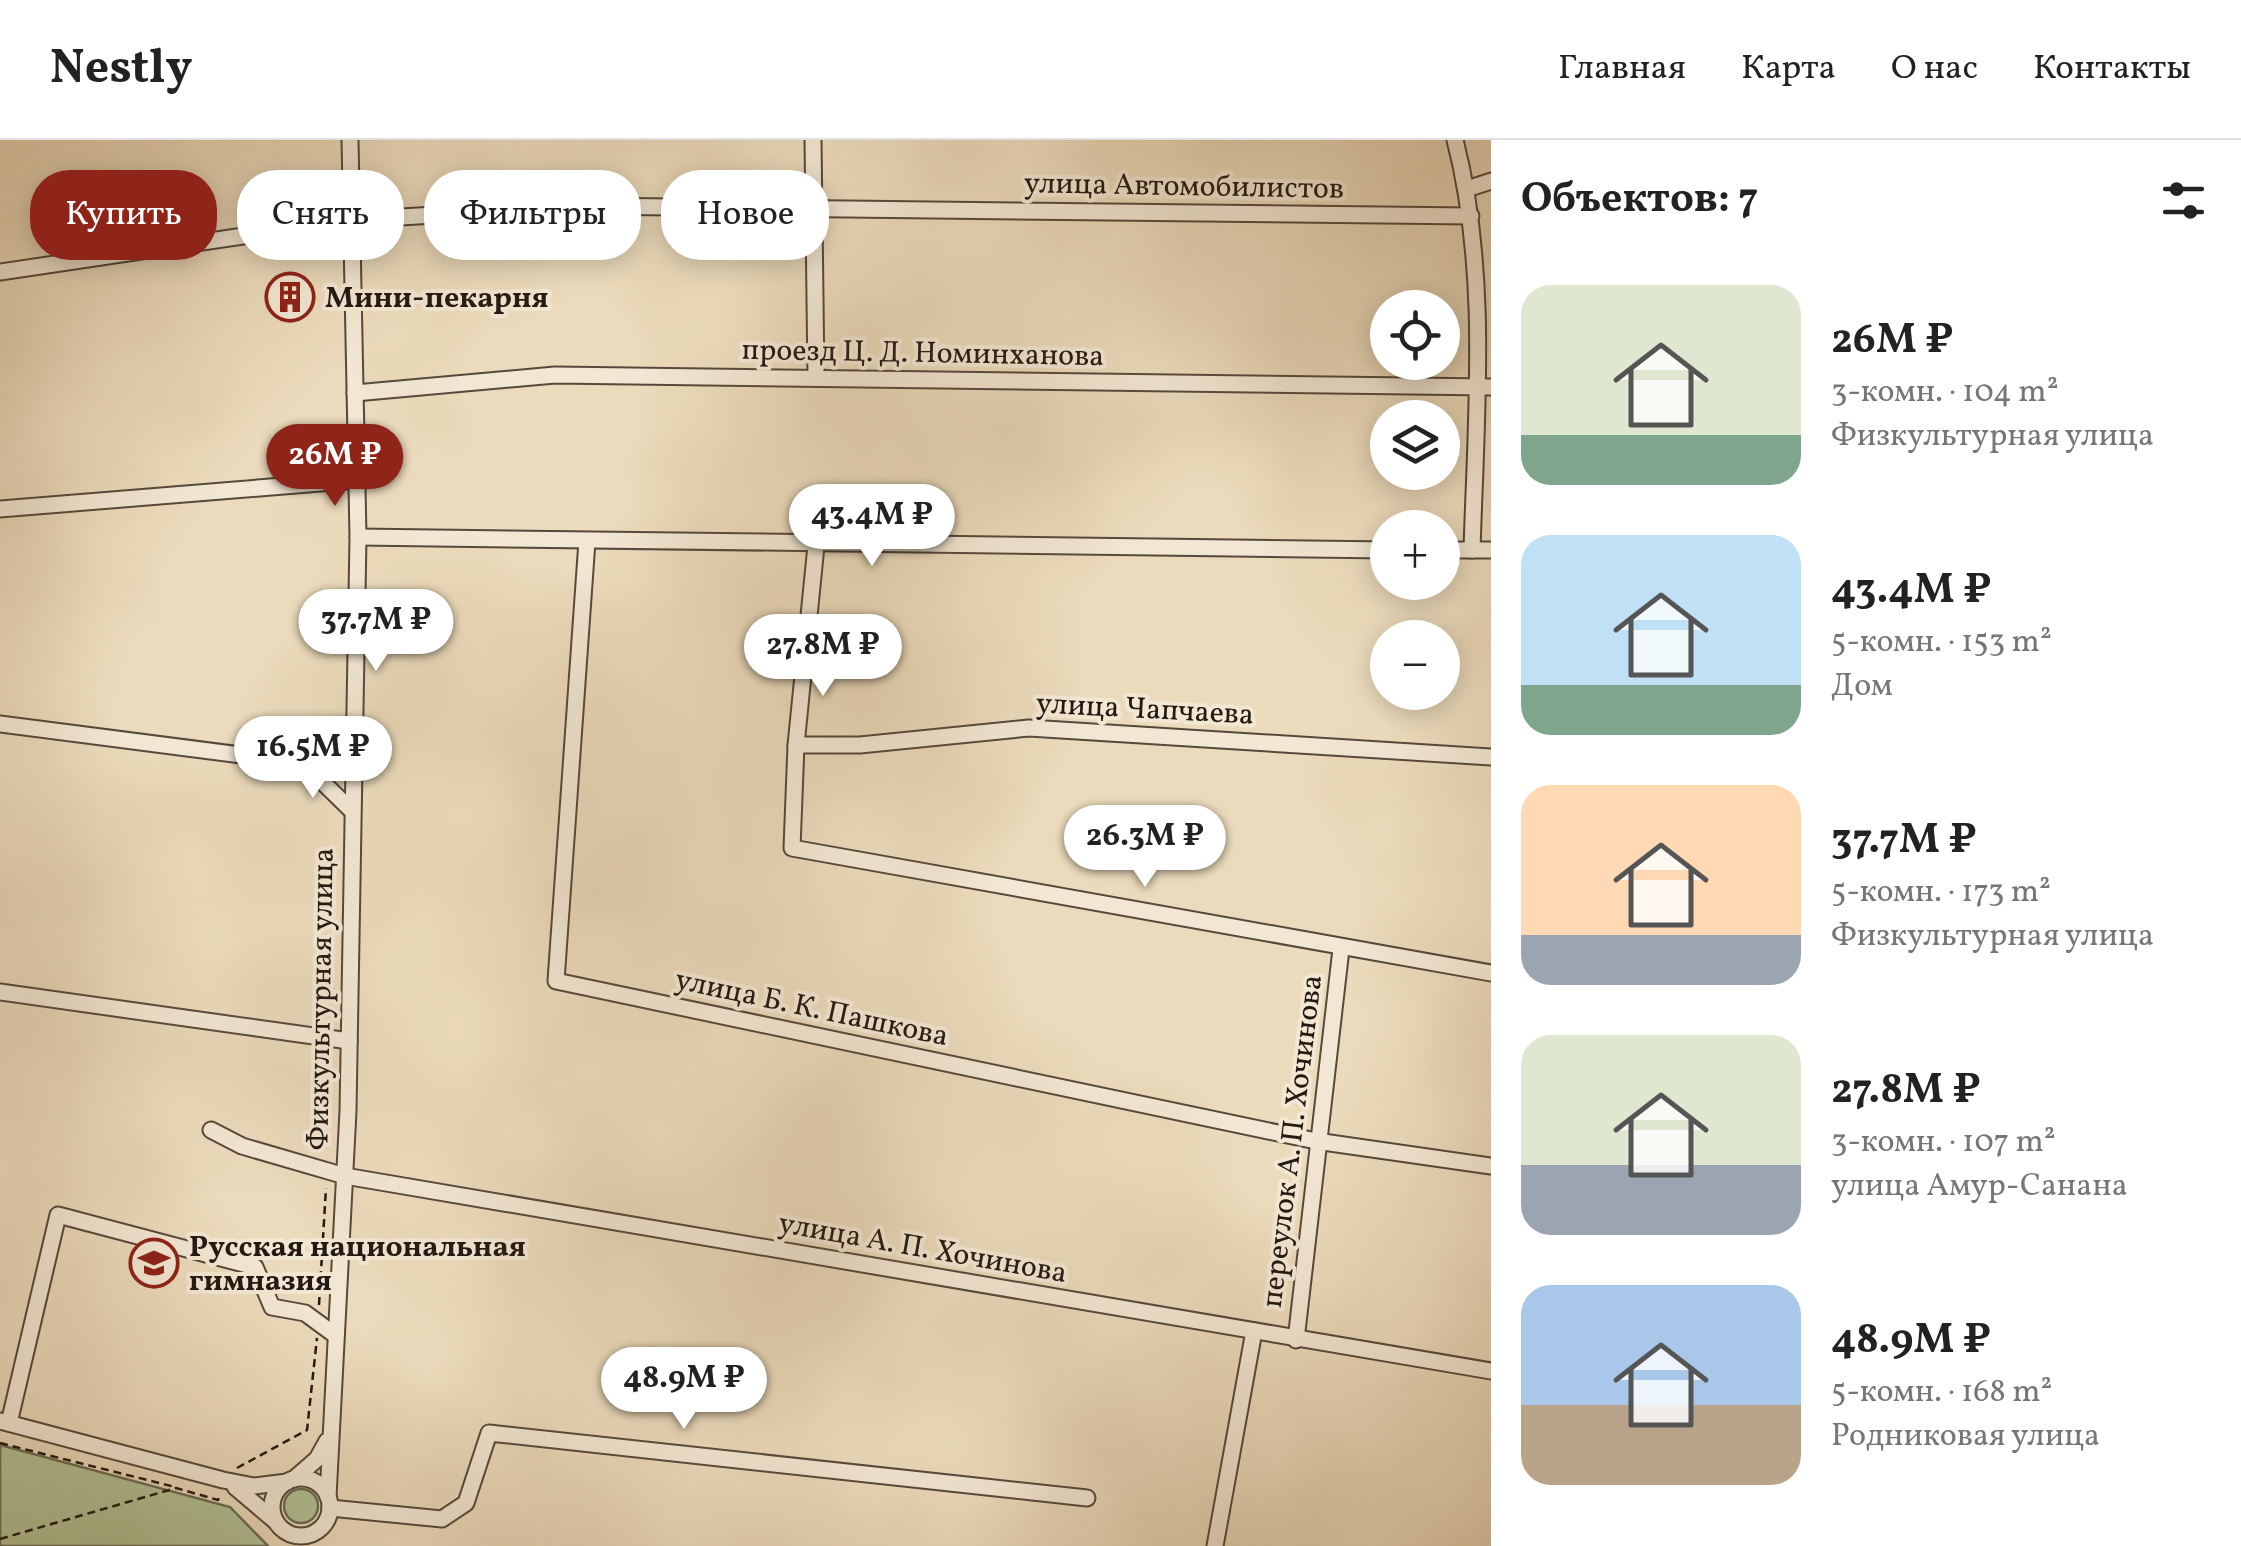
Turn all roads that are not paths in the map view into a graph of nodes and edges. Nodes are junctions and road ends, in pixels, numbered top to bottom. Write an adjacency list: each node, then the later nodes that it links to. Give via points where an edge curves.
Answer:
1 (350, 140): 4 (street, Физкультурная улица)
2 (812, 140): 5 (street)
3 (1454, 140): 7 (street)
4 (350, 170)
5 (813, 170)
6 (1491, 181): 7 (street)
7 (1467, 189): 10 (street)
8 (661, 207): 11 (street, улица Автомобилистов)
9 (829, 208): 10 (street, улица Автомобилистов)
10 (1471, 216): 17 (street)
11 (404, 217)
12 (237, 237): 15 (street, улица Автомобилистов)
13 (352, 260): 18 (street, Физкультурная улица)
14 (815, 260): 16 (street)
15 (0, 272)
16 (816, 378): 17 (street, проезд Ц. Д. Номинханова); 18 (street, проезд Ц. Д. Номинханова, via 555,375)
17 (1484, 387): 26 (street)
18 (354, 393): 19 (street, Физкультурная улица)
19 (356, 480): 20 (street); 21 (street, Физкультурная улица)
20 (0, 509)
21 (358, 538): 22 (street); 29 (street, Физкультурная улица)
22 (587, 541): 23 (street); 39 (street, улица Б. К. Пашкова, via 556,981)
23 (816, 546): 24 (street); 30 (street)
24 (1370, 550)
25 (1460, 550): 26 (street)
26 (1472, 550): 27 (street)
27 (1491, 550)
28 (0, 724): 32 (street)
29 (352, 742): 32 (street); 33 (street, Физкультурная улица)
30 (796, 746): 31 (street, улица Чапчаева, via 1029,728); 34 (street, via 792,848)
31 (1491, 757)
32 (304, 763): 33 (street)
33 (350, 809): 37 (street, Физкультурная улица)
34 (1341, 948): 35 (street); 39 (street, переулок А. П. Хочинова)
35 (1491, 973)
36 (0, 992): 37 (street)
37 (350, 1041): 41 (street, Физкультурная улица)
38 (211, 1130): 41 (street, улица А. П. Хочинова, via 242,1146)
39 (1316, 1141): 40 (street, улица Б. К. Пашкова); 44 (street, переулок А. П. Хочинова)
40 (1491, 1166)
41 (345, 1176): 42 (street, улица А. П. Хочинова); 43 (street, Физкультурная улица)
42 (1254, 1331): 44 (street, улица А. П. Хочинова); 54 (street, переулок А. П. Хочинова)
43 (335, 1334): 46 (street, via 305,1314 272,1307 256,1267 58,1214); 47 (street, Физкультурная улица)
44 (1296, 1340): 45 (street, улица А. П. Хочинова)
45 (1491, 1371)
46 (4, 1422): 48 (street)
47 (329, 1438): 49 (street, via 317,1460); 51 (street, Физкультурная улица)
48 (222, 1480): 49 (street, via 254,1486); 52 (street, via 252,1496)
49 (291, 1480): 51 (street, via 311,1480); 52 (street, via 274,1496)
50 (1087, 1498): 51 (street, via 489,1433 466,1503 442,1519)
51 (329, 1508): 52 (street, via 316,1532); 53 (street, Физкультурная улица)
52 (288, 1537)
53 (324, 1546)
54 (1216, 1546)

